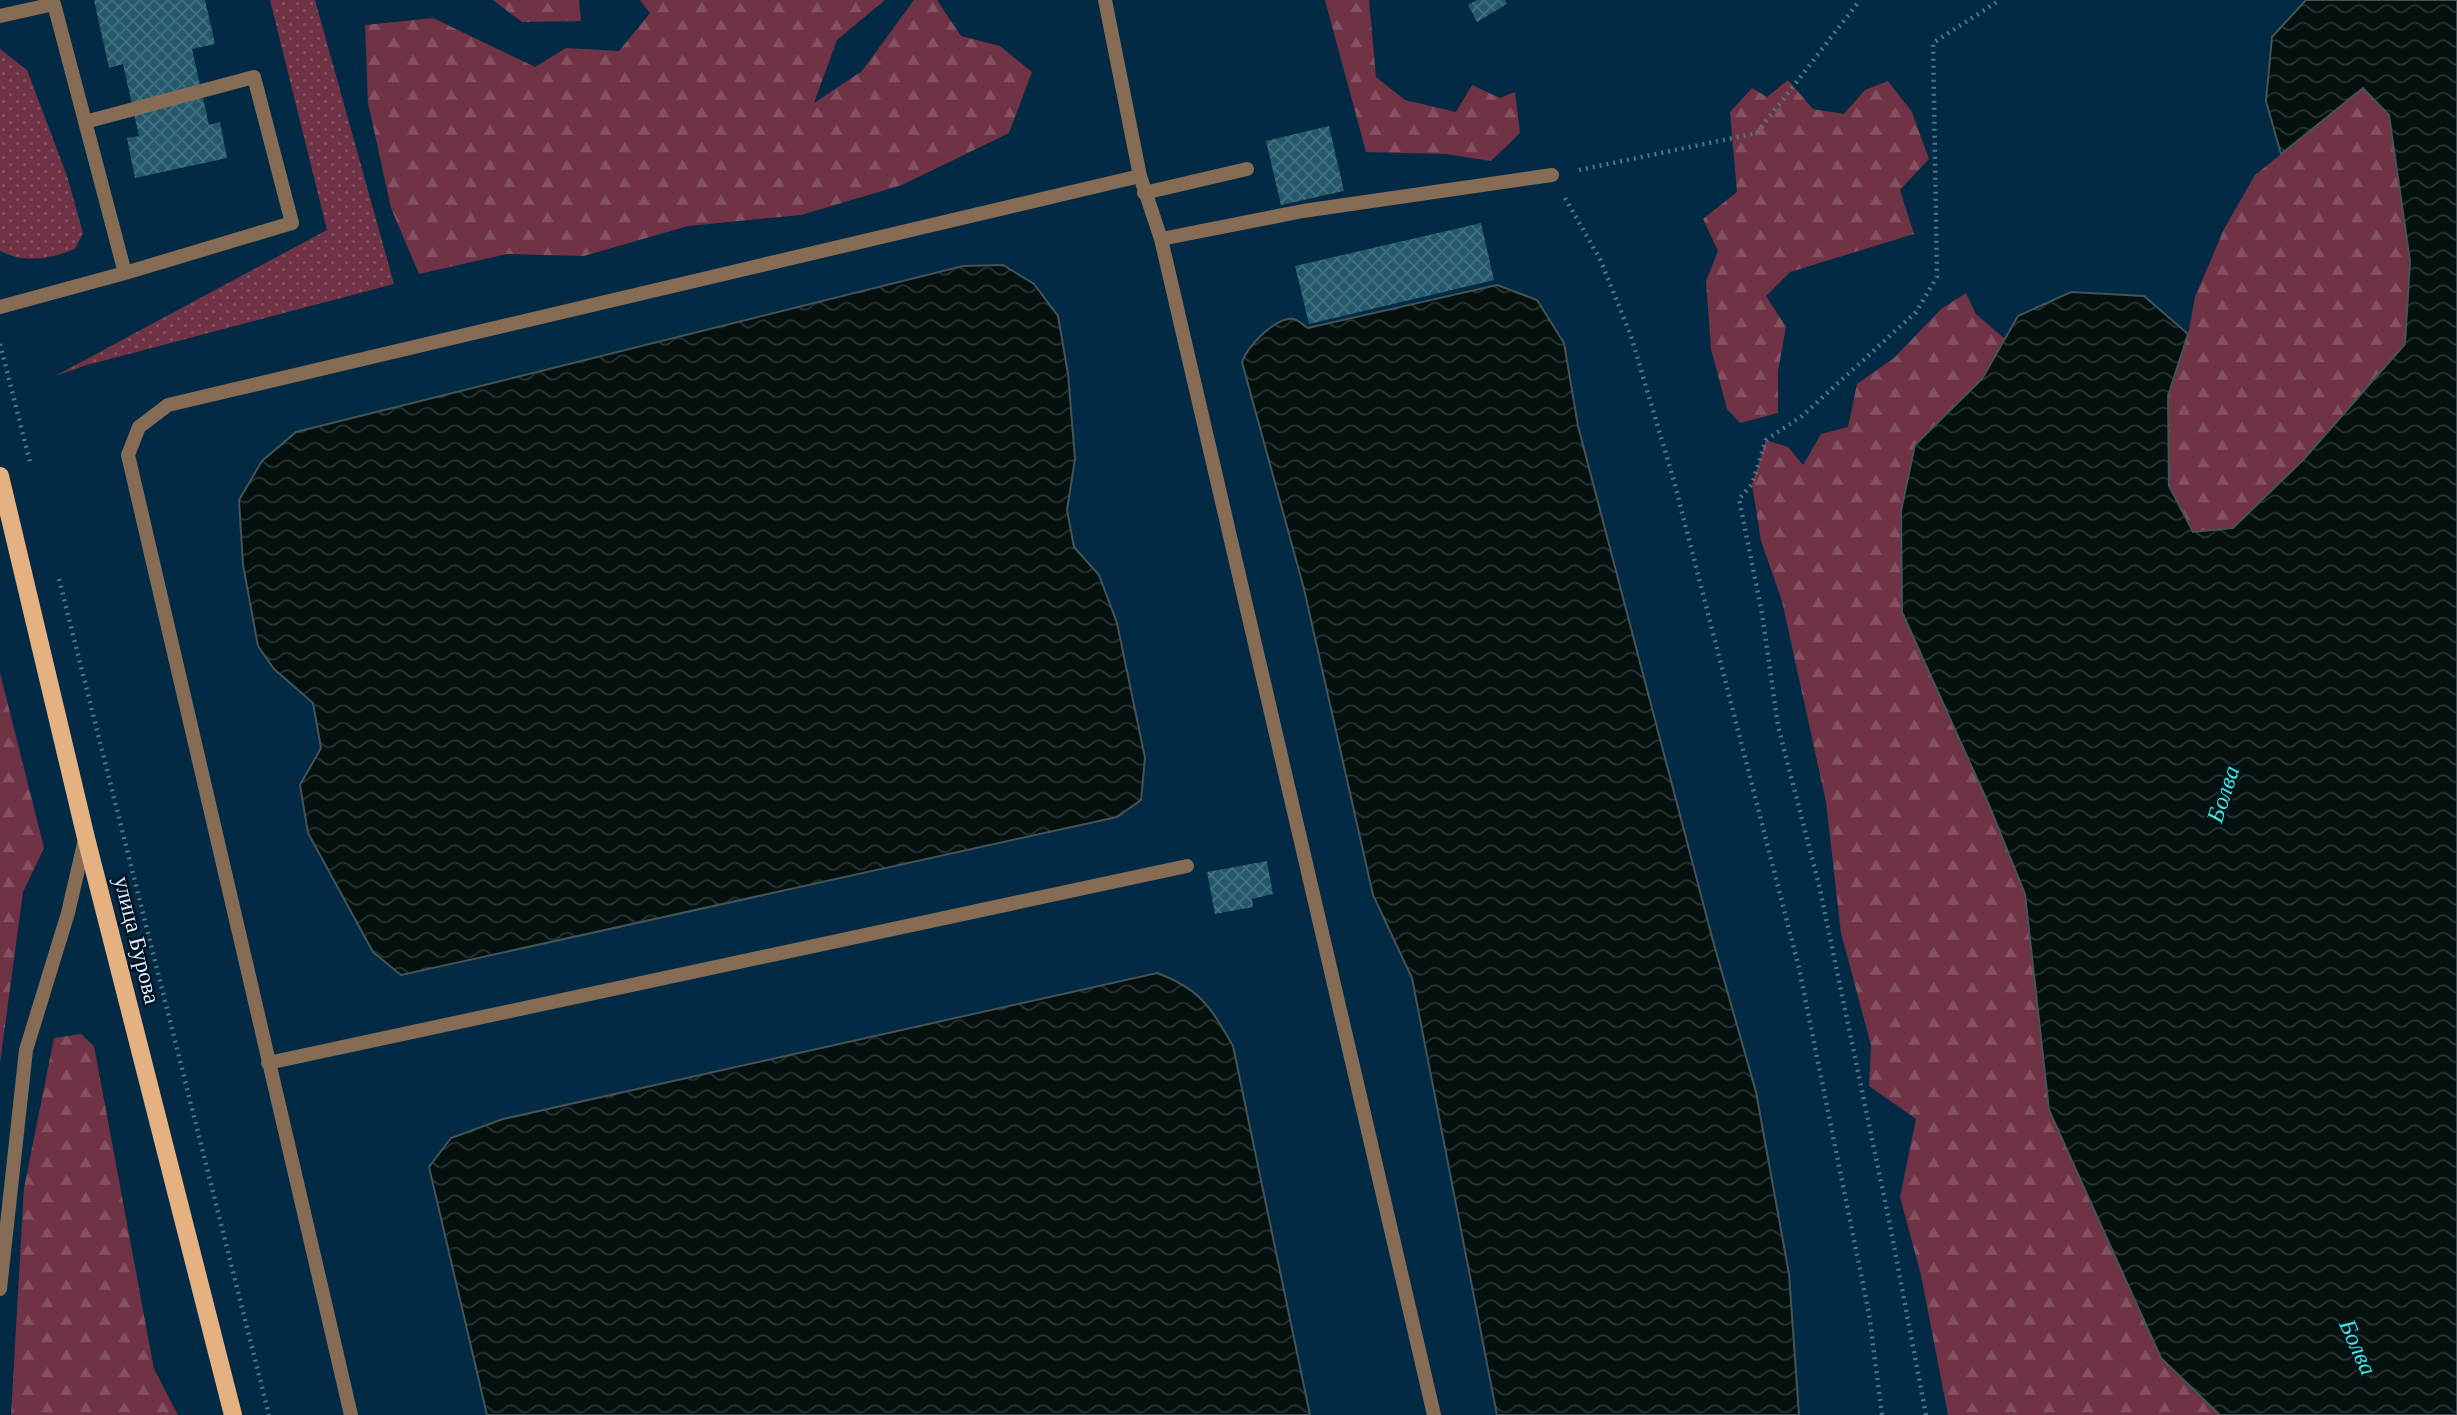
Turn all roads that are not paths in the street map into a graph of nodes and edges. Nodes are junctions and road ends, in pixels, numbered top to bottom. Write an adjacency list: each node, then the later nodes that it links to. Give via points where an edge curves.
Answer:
1 (1105, 0): 6 (lane)
2 (0, 16): 3 (lane, via 54,4)
3 (85, 122): 9 (lane); 9 (lane, via 254,77 292,223)
4 (1248, 169): 7 (lane)
5 (1552, 175): 8 (lane, via 1303,211)
6 (1140, 176): 7 (lane); 14 (lane, via 168,405 139,427 128,455)
7 (1144, 193): 8 (lane)
8 (1161, 239): 18 (lane)
9 (125, 273): 10 (lane)
10 (0, 307)
11 (0, 476): 12 (main road, улица Бурова)
12 (86, 838): 15 (lane, via 26,1050); 16 (main road, улица Бурова)
13 (1187, 866): 14 (lane)
14 (268, 1063): 17 (lane)
15 (0, 1289)
16 (233, 1415)
17 (351, 1415)
18 (1434, 1415)

